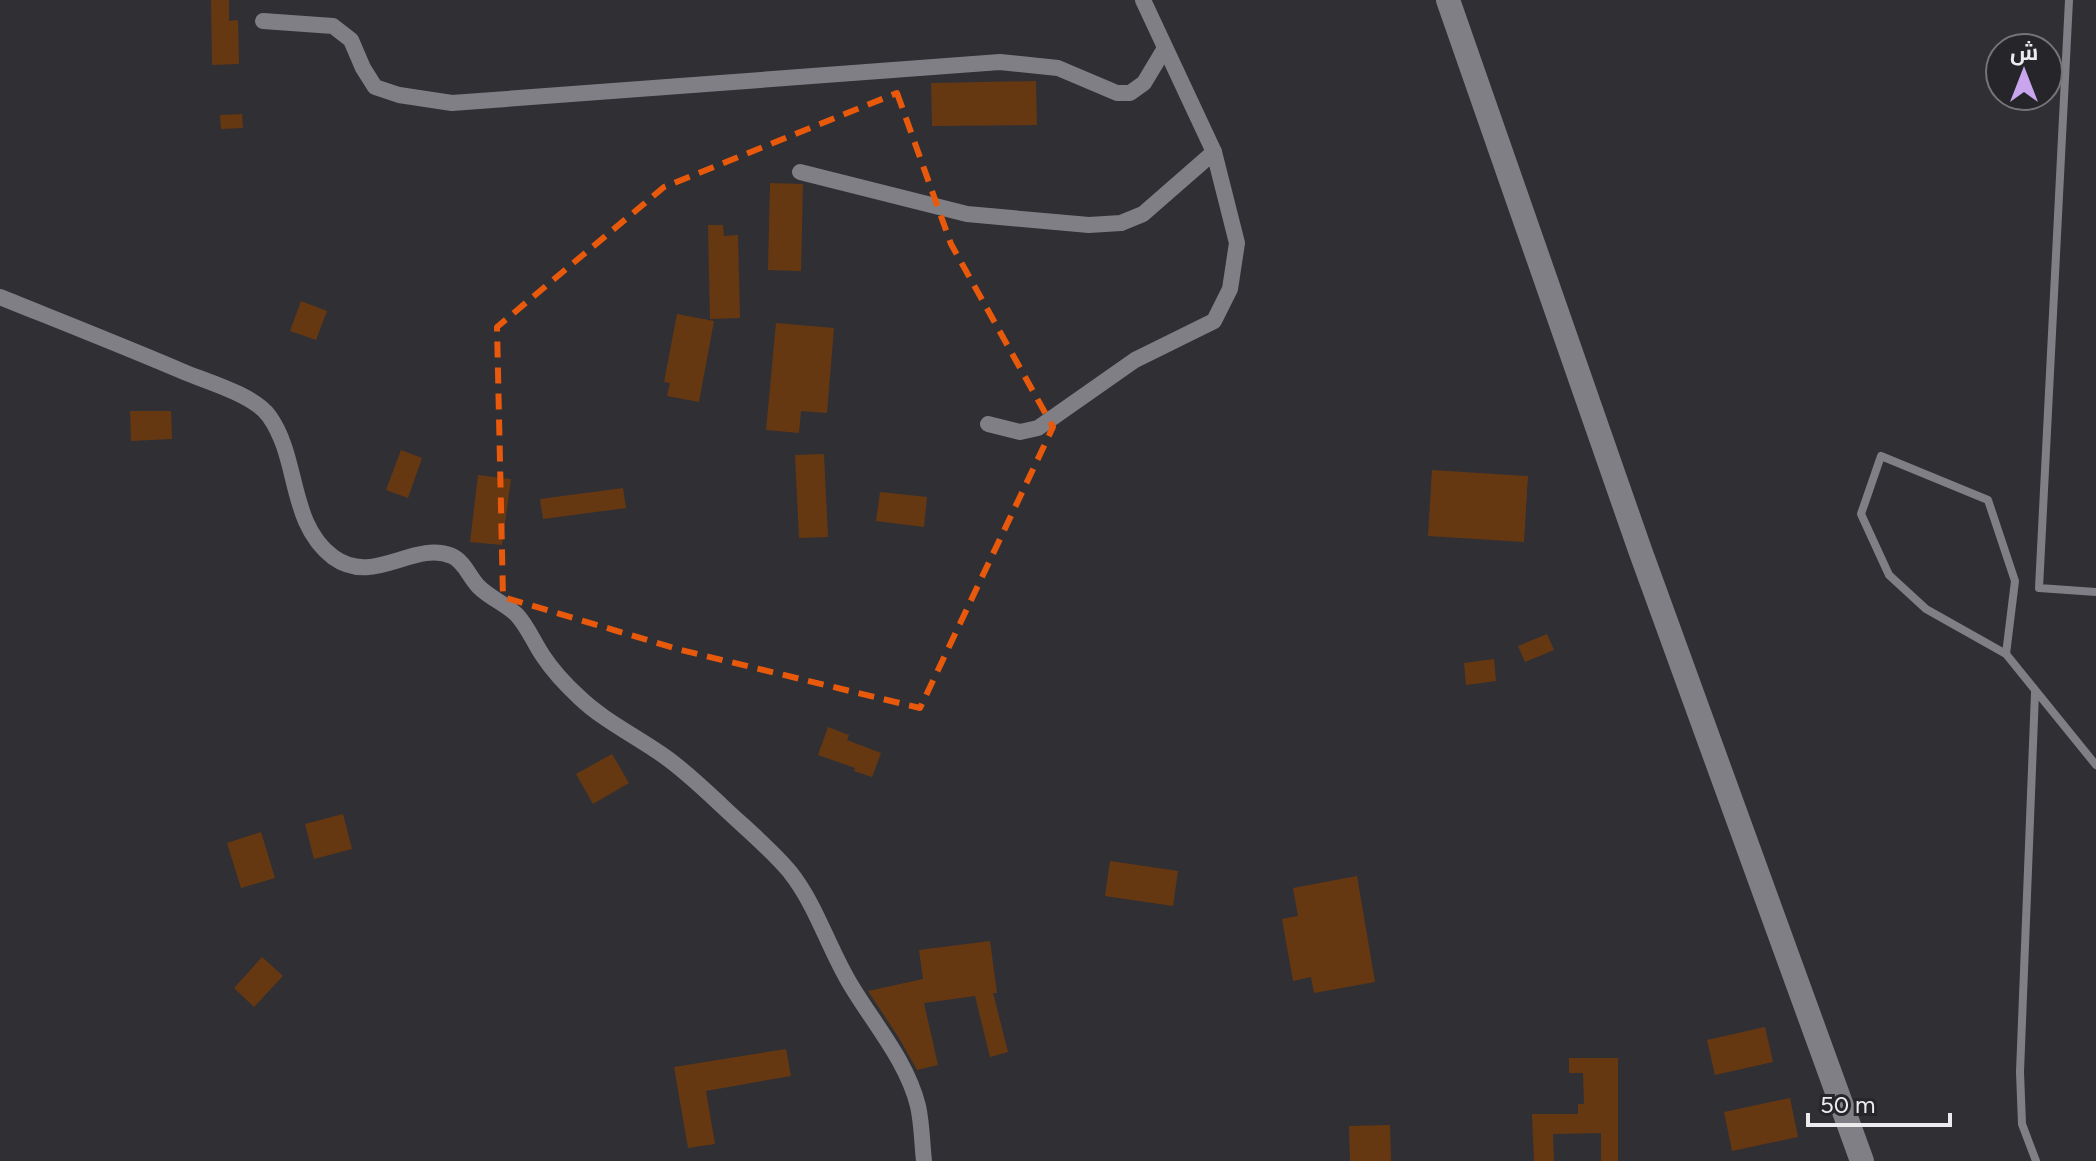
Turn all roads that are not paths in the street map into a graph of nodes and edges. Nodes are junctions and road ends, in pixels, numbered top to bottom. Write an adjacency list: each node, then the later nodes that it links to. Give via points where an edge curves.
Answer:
1 (1143, 0): 5 (street)
2 (1448, 0): 15 (main road)
3 (2069, 0): 10 (lane, via 2039,588)
4 (263, 21): 5 (street, via 333,26 351,40 375,87 452,103 1000,62 1058,68 1117,93 1130,93 1144,83)
5 (1165, 48): 6 (street)
6 (1214, 152): 7 (street, via 1143,214 1121,223 1089,225 967,214); 9 (street, via 1237,243 1230,289 1214,321 1135,360 1038,428 1020,432)
7 (800, 172)
8 (0, 297): 14 (street, via 201,379 265,411 284,446 312,534 340,561 364,568 432,553 462,562 477,586 516,614 580,698 667,758 786,868 907,1076 918,1107)
9 (988, 424)
10 (2096, 592)
11 (2006, 654): 11 (lane, via 2015,581 1988,500 1881,456 1861,514 1889,575 1926,609); 12 (lane)
12 (2035, 692): 13 (lane); 16 (lane, via 2020,1072 2022,1124)
13 (2096, 765)
14 (924, 1161)
15 (1862, 1161)
16 (2036, 1161)

